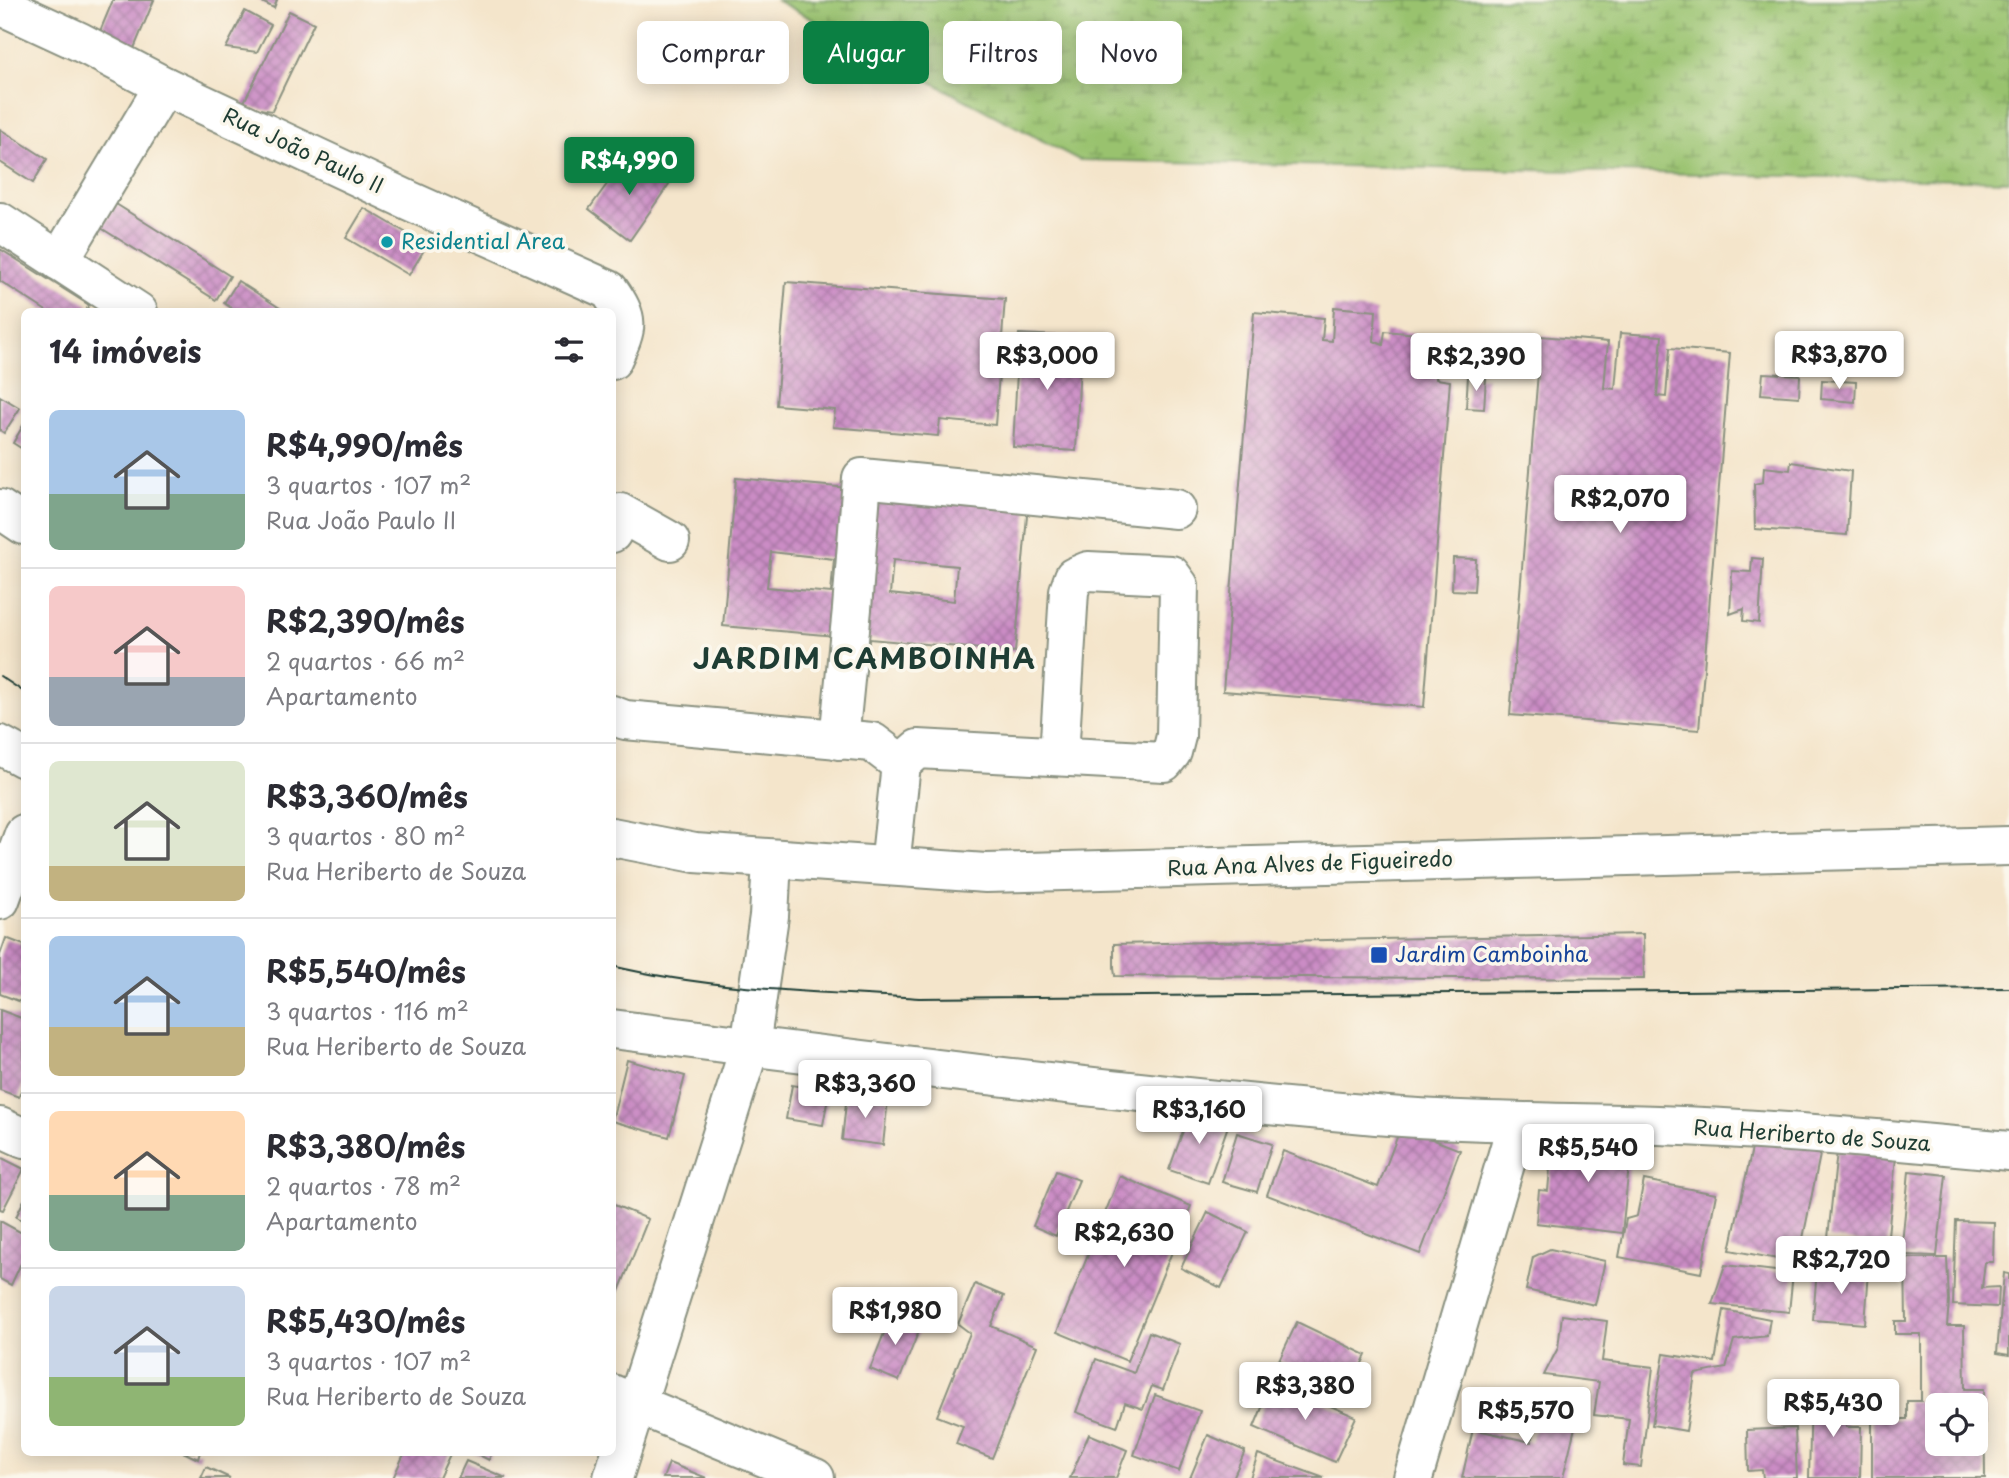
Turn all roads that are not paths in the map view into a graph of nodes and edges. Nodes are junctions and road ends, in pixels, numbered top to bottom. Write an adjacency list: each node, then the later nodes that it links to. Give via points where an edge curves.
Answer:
1 (0, 5): 2 (street, Rua João Paulo II)
2 (164, 86): 4 (street); 6 (street, Rua João Paulo II, via 609,290 624,311 625,332)
3 (0, 222): 4 (street)
4 (59, 261): 5 (street)
5 (132, 308)
6 (616, 351)
7 (0, 509): 9 (street)
8 (1176, 509): 13 (street, via 862,478)
9 (21, 523)
10 (616, 523): 11 (street, via 620,513)
11 (670, 541)
12 (616, 717): 13 (street)
13 (839, 740): 17 (street, via 872,742)
14 (0, 745): 16 (street)
15 (1059, 755): 15 (street, via 1164,762 1172,752 1179,586 1171,575 1088,570 1074,576 1069,591); 17 (street, via 918,749)
16 (21, 756)
17 (901, 764): 22 (street)
18 (616, 838): 21 (street, Rua Ana Alves de Figueiredo, via 695,853)
19 (21, 842): 23 (street)
20 (2009, 846): 22 (street, Rua Ana Alves de Figueiredo, via 1005,873)
21 (772, 860): 22 (street, Rua Ana Alves de Figueiredo); 25 (street, via 769,916)
22 (890, 866)
23 (0, 900)
24 (616, 1029): 25 (street, Rua Heriberto de Souza)
25 (750, 1046): 26 (street, Rua Heriberto de Souza, via 1377,1115); 30 (street)
26 (1517, 1123): 29 (street, Rua Heriberto de Souza, via 1755,1130); 33 (street)
27 (0, 1127): 28 (street)
28 (21, 1137)
29 (2009, 1151)
30 (625, 1399): 31 (street); 32 (street)
31 (613, 1478)
32 (815, 1478)
33 (1413, 1478)

